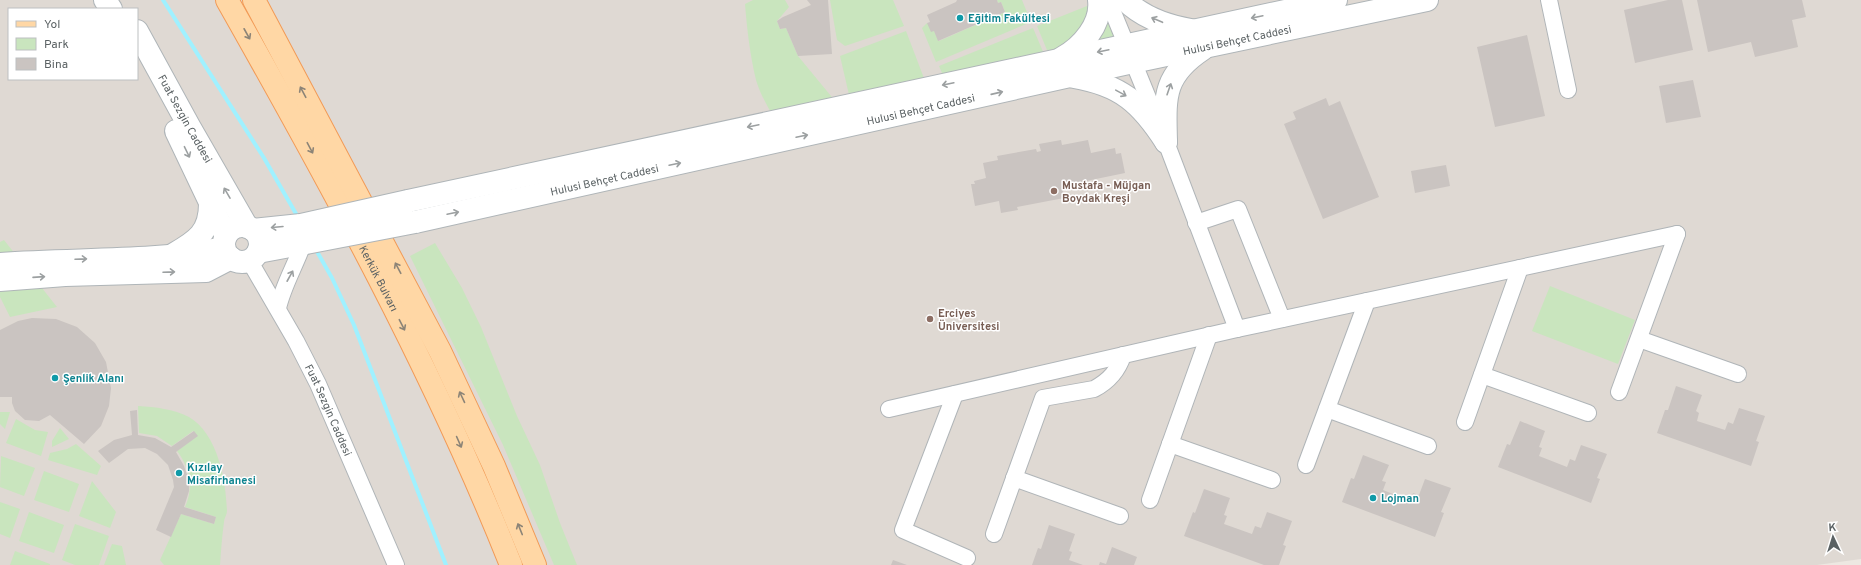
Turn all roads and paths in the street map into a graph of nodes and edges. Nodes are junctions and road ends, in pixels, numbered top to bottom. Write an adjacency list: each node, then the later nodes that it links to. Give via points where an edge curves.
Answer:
1 (227, 0): 52 (main road, Kerkük Bulvarı, one-way to 52, via 334,193 431,382 469,463)
2 (254, 0): 53 (main road, Kerkük Bulvarı, one-way to 2, via 494,466 440,351)
3 (1099, 0): 14 (street, via 1098,15 1090,33 1076,48)
4 (1108, 0): 12 (street)
5 (1125, 0): 11 (street, one-way to 5, via 1159,22 1136,10)
6 (1336, 0): 9 (street, Hulusi Behçet Caddesi)
7 (1427, 0): 11 (street, Hulusi Behçet Caddesi)
8 (1549, 0): 16 (street)
9 (1278, 6): 11 (street, Hulusi Behçet Caddesi, one-way to 11)
10 (138, 33): 20 (street, Fuat Sezgin Caddesi, one-way to 10, via 189,126)
11 (1200, 39): 12 (street, Hulusi Behçet Caddesi); 17 (street, one-way to 11, via 1165,100 1171,83)
12 (1129, 54): 14 (street, Hulusi Behçet Caddesi, one-way to 14); 15 (street, Hulusi Behçet Caddesi); 17 (street)
13 (138, 57): 18 (street, Fuat Sezgin Caddesi, one-way to 18)
14 (1055, 61): 21 (street, Hulusi Behçet Caddesi, one-way to 21, bridge, via 408,201)
15 (1071, 76): 17 (street, one-way to 17, via 1106,85 1129,97 1143,109); 21 (street, Hulusi Behçet Caddesi, one-way to 15, bridge, via 414,222)
16 (1568, 90)
17 (1166, 142): 19 (street)
18 (210, 204): 22 (street, Fuat Sezgin Caddesi); 23 (street, via 210,218 203,232 192,243)
19 (1196, 223): 29 (street, via 1238,209); 30 (street)
20 (250, 228): 21 (street, one-way to 20); 22 (street, Fuat Sezgin Caddesi, via 259,240)
21 (304, 237): 22 (street); 28 (street, one-way to 21, via 285,286 295,268)
22 (235, 247): 23 (street); 26 (street, one-way to 22, via 65,275 206,271); 28 (street, Fuat Sezgin Caddesi)
23 (169, 256): 24 (street, one-way to 23)
24 (0, 264)
25 (1520, 268): 27 (street); 32 (street, via 1677,234); 35 (street)
26 (0, 280)
27 (1367, 301): 29 (street); 39 (street)
28 (278, 308): 51 (street, Fuat Sezgin Caddesi, via 318,384)
29 (1282, 319): 30 (street)
30 (1237, 329): 31 (street)
31 (1209, 335): 33 (street); 42 (street)
32 (1639, 339): 34 (street); 36 (street)
33 (1123, 355): 37 (street); 45 (street, via 1116,371 1100,386 1043,398)
34 (1738, 374)
35 (1482, 375): 40 (street); 41 (street)
36 (1619, 392)
37 (955, 394): 38 (street); 50 (street, via 902,530)
38 (889, 408)
39 (1327, 409): 43 (street); 44 (street)
40 (1588, 413)
41 (1465, 422)
42 (1170, 444): 46 (street); 47 (street)
43 (1428, 446)
44 (1306, 464)
45 (1014, 478): 48 (street); 49 (street)
46 (1272, 480)
47 (1150, 500)
48 (1120, 516)
49 (994, 534)
50 (967, 558)
51 (396, 565)
52 (511, 565)
53 (535, 565)

